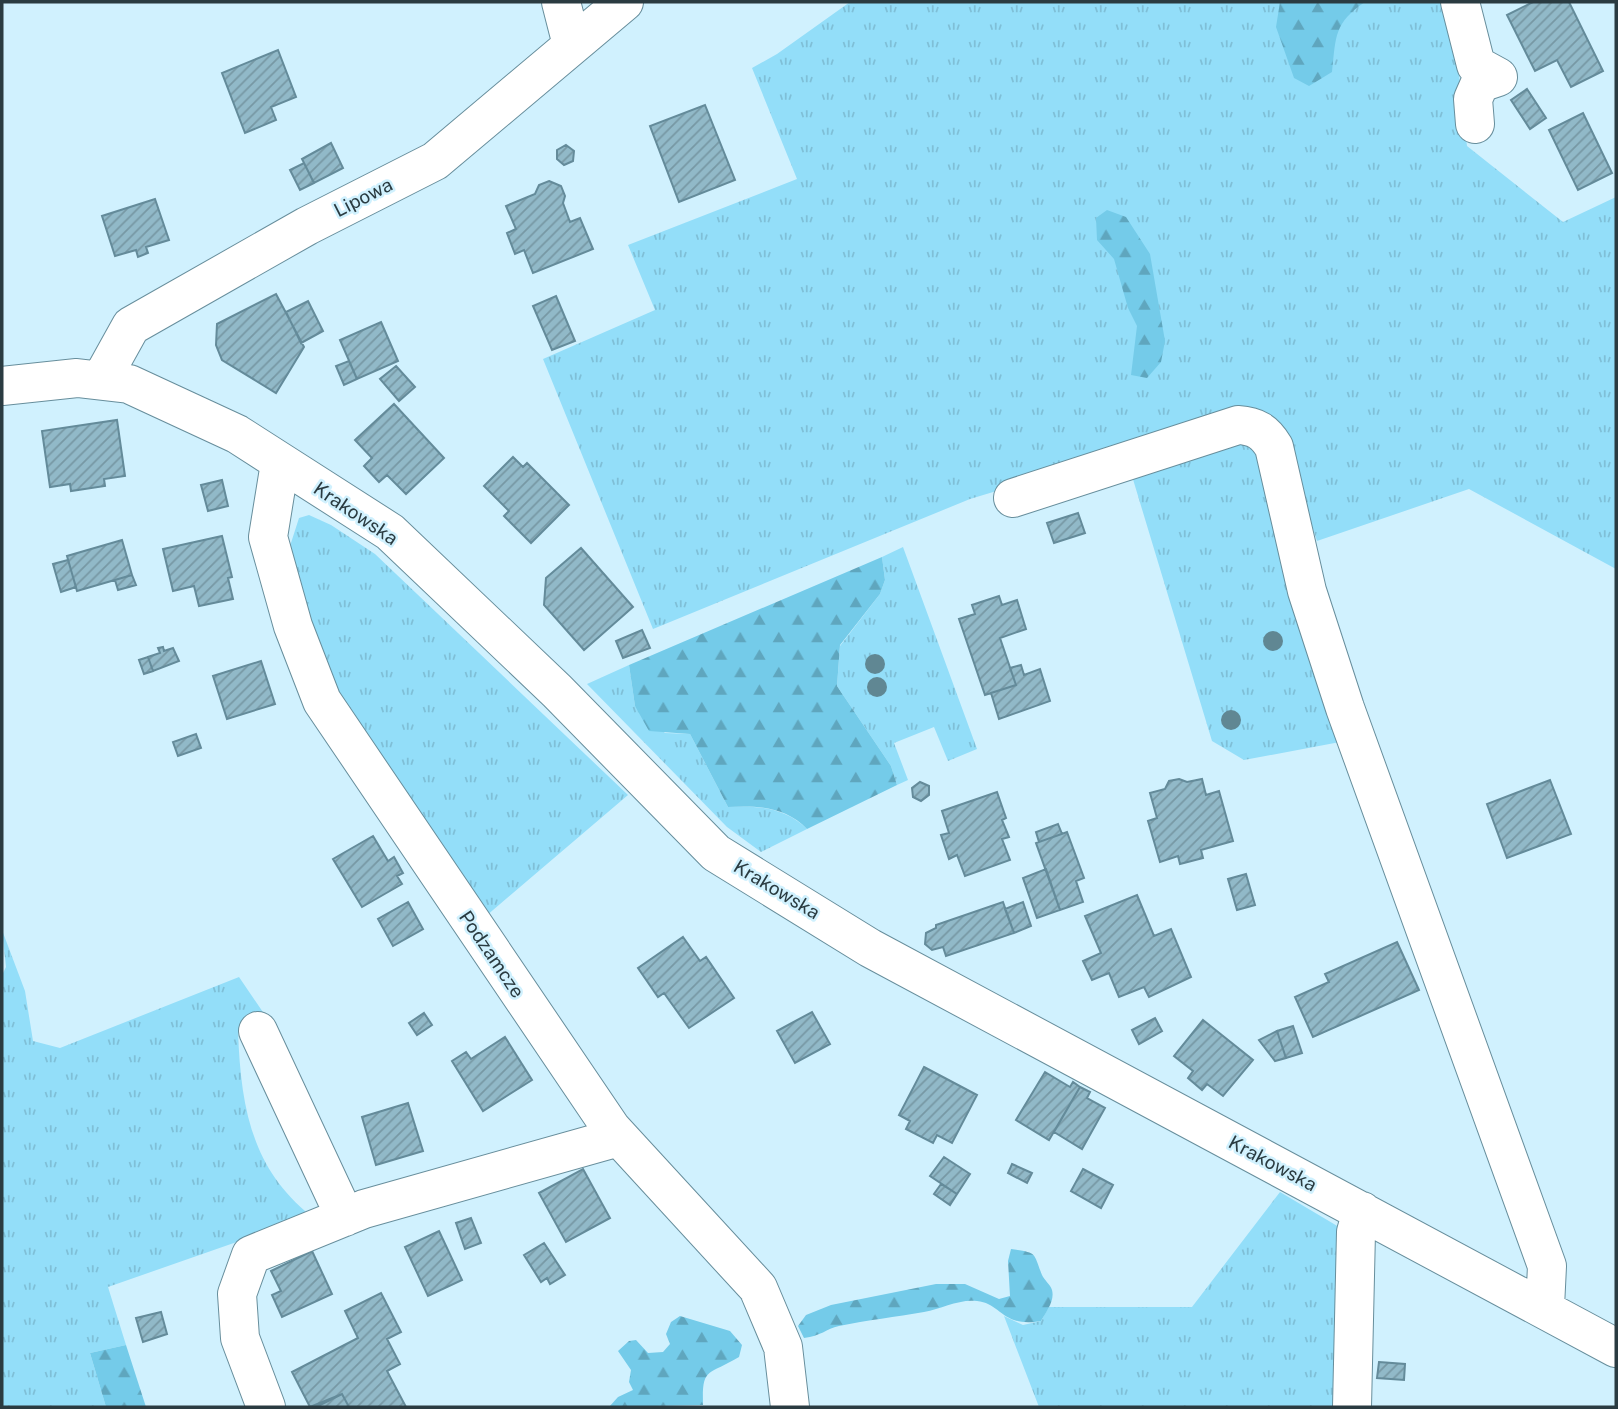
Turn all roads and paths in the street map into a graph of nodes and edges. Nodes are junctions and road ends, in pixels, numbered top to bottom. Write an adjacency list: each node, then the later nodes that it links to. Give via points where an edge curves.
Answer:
1 (561, 2): 4 (street)
2 (624, 2): 4 (street, Lipowa)
3 (1460, 2): 5 (street, via 1476,65 1498,77 1480,83 1473,99)
4 (572, 45): 6 (street, Lipowa, via 435,161 307,226 131,326)
5 (1475, 124)
6 (101, 380): 7 (street, Krakowska); 8 (street, Krakowska, via 129,384 155,395 237,434)
7 (2, 386)
8 (281, 463): 11 (street, Podzamcze, via 268,537 293,626 322,701); 12 (street, Krakowska, via 390,532 557,691 716,853 870,948)
9 (1013, 498): 14 (street, via 1238,425 1267,435 1274,447 1307,591 1345,708 1548,1266)
10 (258, 1031): 13 (street)
11 (619, 1137): 13 (street); 17 (street, Podzamcze, via 758,1289 783,1347)
12 (1362, 1210): 14 (street, Krakowska); 18 (street, via 1356,1232)
13 (345, 1217): 16 (street, via 251,1255 237,1294 240,1338)
14 (1545, 1307): 15 (street, Krakowska)
15 (1616, 1348)
16 (266, 1407)
17 (790, 1407)
18 (1352, 1407)

